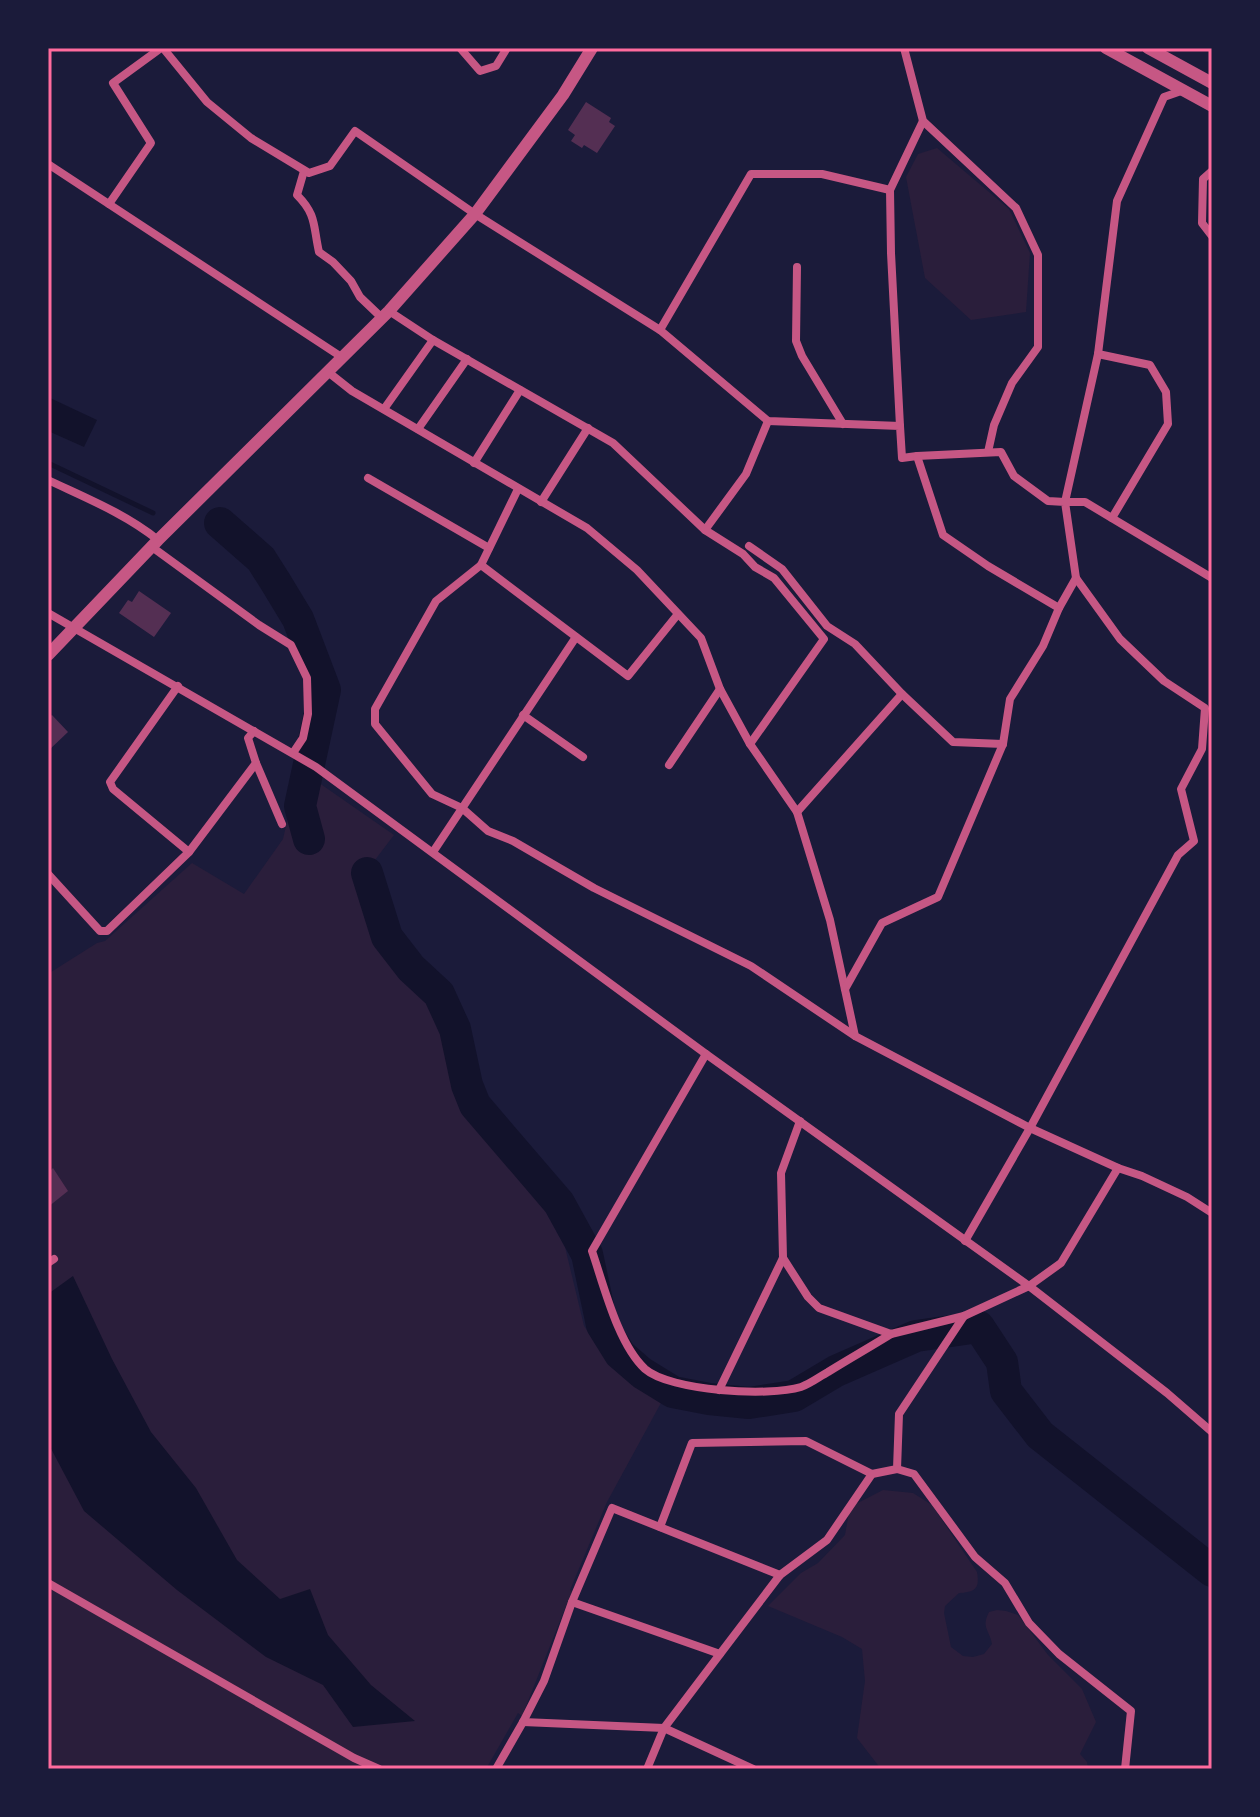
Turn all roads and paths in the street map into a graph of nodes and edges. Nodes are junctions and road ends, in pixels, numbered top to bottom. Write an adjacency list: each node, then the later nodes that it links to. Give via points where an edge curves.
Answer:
1 (162, 48): 13 (street, via 207,102); 16 (street, via 113,83 151,143)
2 (460, 48): 3 (street, via 480,71 496,66)
3 (507, 48)
4 (592, 48): 17 (street)
5 (904, 48): 11 (street)
6 (1106, 48): 9 (street)
7 (1148, 48): 8 (street)
8 (1212, 83)
9 (1184, 90): 10 (street); 23 (street, via 1164,97 1117,201)
10 (1212, 106)
11 (923, 121): 15 (street); 34 (street, via 1016,208 1038,255 1038,347 1012,383)
12 (48, 164): 16 (street)
13 (304, 171): 17 (street, via 330,166 355,131); 20 (street, via 297,195 310,208 319,252 351,281 360,297)
14 (1212, 171): 18 (street, via 1203,179 1202,223)
15 (890, 190): 21 (street, via 822,174 751,174); 31 (street)
16 (109, 204): 24 (street)
17 (475, 214): 20 (street); 21 (street)
18 (1212, 236)
19 (797, 267): 30 (street, via 796,341)
20 (385, 315): 22 (street); 24 (street)
21 (660, 330): 29 (street)
22 (433, 340): 25 (street); 28 (street)
23 (1098, 354): 41 (street); 42 (street, via 1150,365 1166,392 1168,424)
24 (343, 358): 26 (street)
25 (467, 359): 27 (street); 33 (street)
26 (328, 372): 28 (street); 44 (street)
27 (520, 390): 32 (street); 36 (street)
28 (384, 409): 33 (street)
29 (768, 421): 30 (street); 43 (street, via 746,474)
30 (843, 424): 31 (street)
31 (900, 426): 35 (street, via 902,458)
32 (588, 428): 40 (street); 43 (street, via 613,443)
33 (418, 429): 36 (street)
34 (988, 452): 35 (street); 41 (street, via 1001,452 1014,476 1048,501)
35 (917, 456): 50 (street, via 943,535)
36 (474, 463): 39 (street)
37 (368, 478): 46 (street)
38 (48, 480): 44 (street, via 147,531)
39 (518, 489): 40 (street); 46 (street)
40 (541, 502): 52 (street, via 587,528)
41 (1065, 502): 42 (street, via 1085,502); 48 (street)
42 (1112, 518): 49 (street)
43 (705, 530): 62 (street, via 774,578 824,639)
44 (155, 544): 53 (street); 64 (street, via 291,645 307,678 308,714)
45 (749, 546): 58 (street, via 782,569 827,626 855,644)
46 (489, 548): 47 (street)
47 (481, 565): 54 (street); 68 (street, via 436,601 375,709 375,724 423,785)
48 (1076, 578): 50 (street); 59 (street, via 1120,639 1164,681)
49 (1212, 578)
50 (1059, 608): 63 (street, via 1010,699)
51 (48, 613): 53 (street)
52 (678, 614): 54 (street, via 628,676); 57 (street, via 701,638)
53 (75, 629): 55 (street); 56 (street)
54 (576, 637): 60 (street)
55 (48, 655)
56 (178, 686): 61 (street); 71 (street, via 110,782)
57 (720, 689): 62 (street); 67 (street)
58 (902, 694): 63 (street, via 953,742); 69 (street)
59 (1208, 709): 78 (street, via 1202,749 1181,789 1194,841 1178,855)
60 (523, 715): 65 (street); 68 (street)
61 (254, 731): 64 (street); 66 (street, via 248,738)
62 (750, 744): 69 (street)
63 (1003, 744): 74 (street, via 938,897 882,923)
64 (296, 754): 72 (street)
65 (583, 757)
66 (256, 763): 70 (street); 71 (street)
67 (669, 765)
68 (462, 808): 72 (street); 75 (street, via 488,831 751,966)
69 (797, 812): 74 (street)
70 (282, 824)
71 (189, 852): 73 (street, via 107,931 100,931)
72 (433, 852): 76 (street)
73 (48, 874)
74 (845, 990): 75 (street)
75 (855, 1036): 78 (street)
76 (706, 1054): 77 (street); 86 (street, via 592,1251 614,1317 643,1367 660,1379)
77 (800, 1121): 81 (street); 82 (street, via 781,1173)
78 (1030, 1128): 79 (street); 81 (street)
79 (1118, 1168): 80 (street); 83 (street, via 1061,1263)
80 (1212, 1213)
81 (965, 1241): 83 (street)
82 (783, 1258): 85 (street, via 819,1308); 86 (street)
83 (1029, 1286): 84 (street); 87 (street)
84 (964, 1316): 85 (street); 88 (street, via 899,1414)
85 (891, 1334): 86 (street, via 803,1386 775,1392)
86 (719, 1390)
87 (1212, 1432)
88 (897, 1469): 89 (street); 101 (street, via 914,1474 975,1557 1005,1583 1029,1623 1131,1711)
89 (872, 1474): 90 (street, via 806,1441 692,1443); 91 (street, via 827,1540)
90 (660, 1527): 91 (street); 93 (street, via 612,1508)
91 (780, 1575): 94 (street)
92 (48, 1583): 97 (street)
93 (572, 1602): 94 (street); 95 (street)
94 (720, 1654): 96 (street)
95 (523, 1722): 96 (street); 98 (street)
96 (664, 1728): 99 (street); 100 (street)
97 (379, 1769)
98 (496, 1769)
99 (647, 1769)
100 (753, 1769)
101 (1125, 1769)

